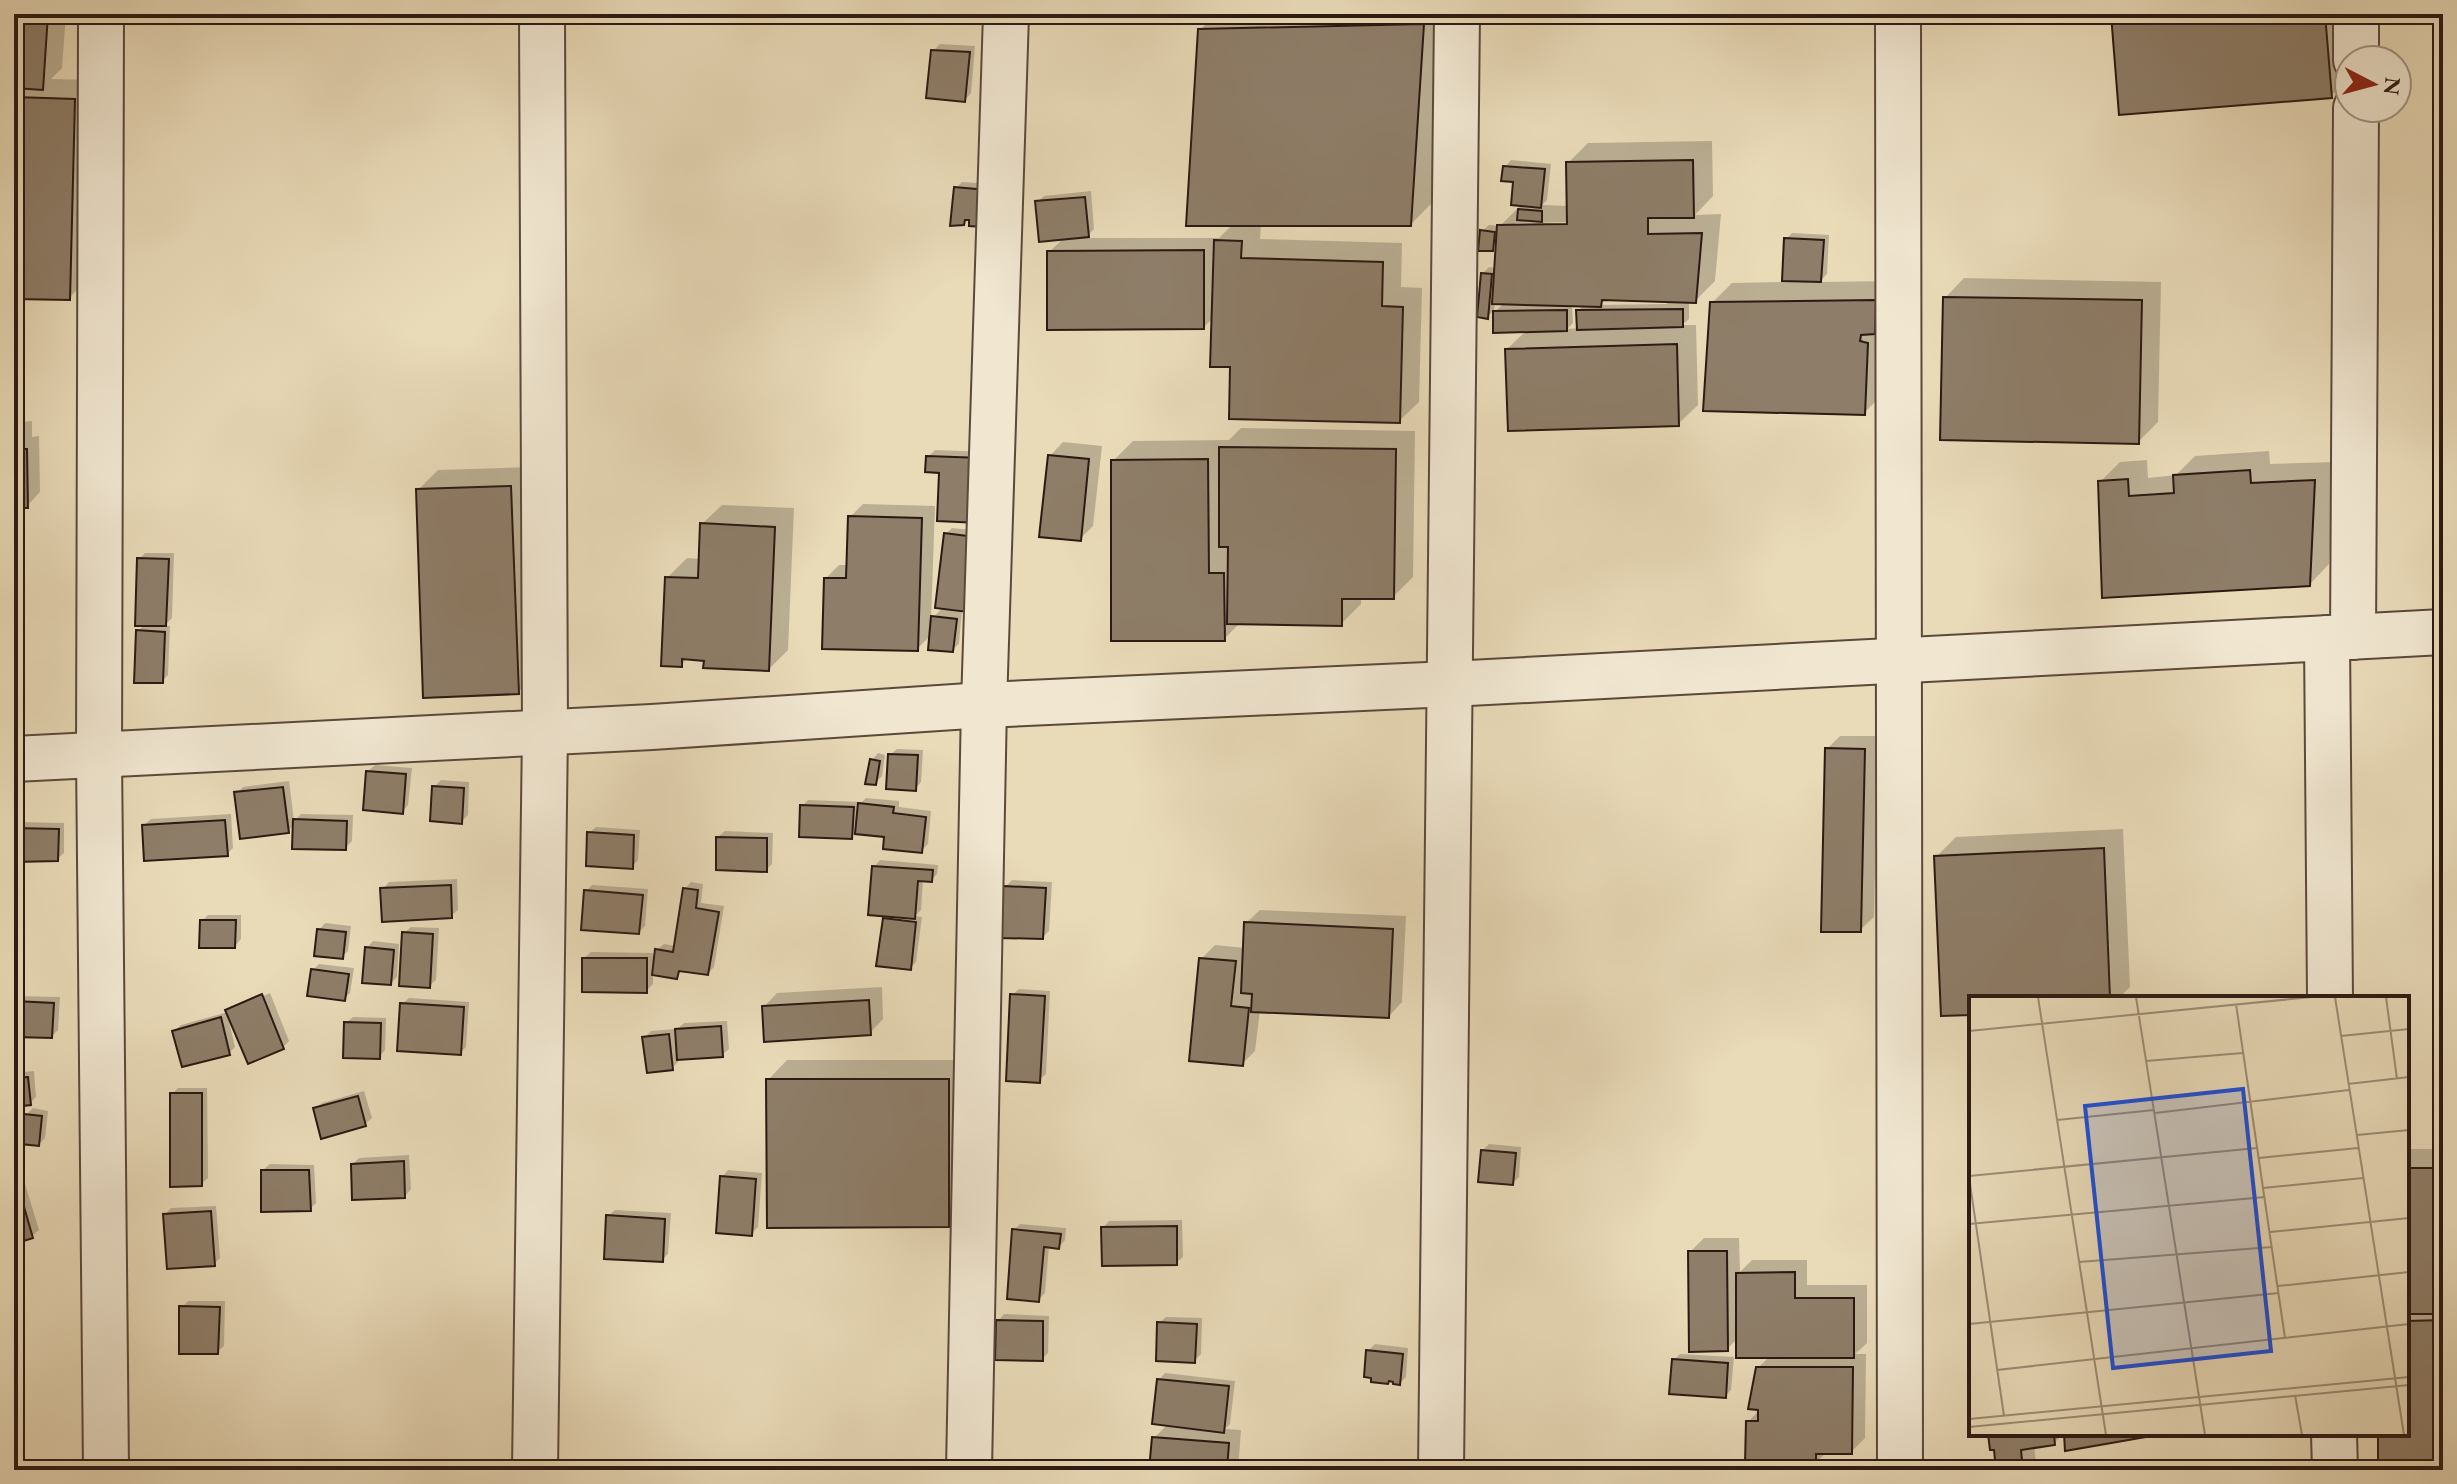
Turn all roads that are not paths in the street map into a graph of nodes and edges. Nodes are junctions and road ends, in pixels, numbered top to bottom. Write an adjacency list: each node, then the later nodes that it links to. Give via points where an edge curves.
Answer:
1 (101, 14): 15 (street)
2 (542, 14): 14 (street)
3 (1006, 14): 13 (street)
4 (1457, 14): 12 (street)
5 (1898, 14): 11 (street)
6 (2356, 14): 7 (street)
7 (2356, 44)
8 (2356, 124): 10 (street)
9 (2443, 632): 10 (street)
10 (2340, 637): 11 (street); 17 (street)
11 (1900, 660): 12 (street); 23 (street)
12 (1450, 684): 13 (street); 22 (street)
13 (984, 705): 14 (street); 21 (street)
14 (545, 732): 15 (street); 20 (street)
15 (99, 756): 16 (street); 19 (street)
16 (14, 759)
17 (2330, 996)
18 (2334, 1436): 24 (street)
19 (106, 1470)
20 (535, 1470)
21 (969, 1470)
22 (1441, 1470)
23 (1900, 1470)
24 (2335, 1470)

